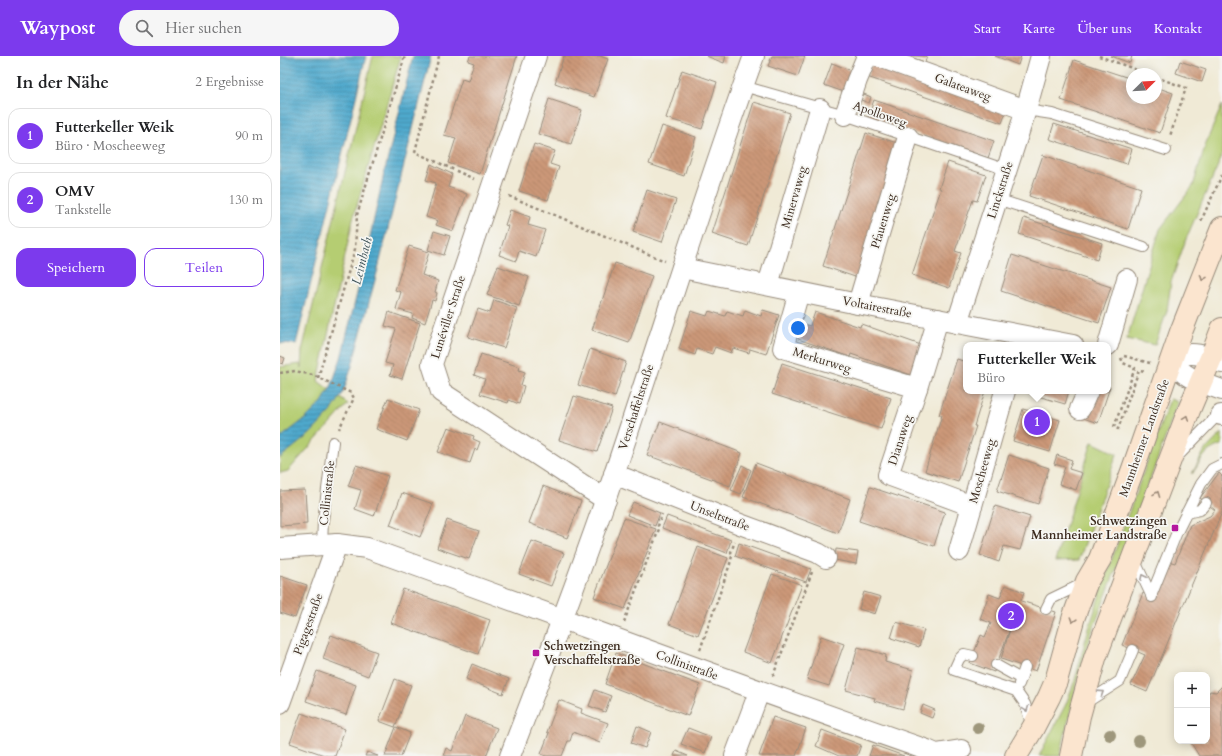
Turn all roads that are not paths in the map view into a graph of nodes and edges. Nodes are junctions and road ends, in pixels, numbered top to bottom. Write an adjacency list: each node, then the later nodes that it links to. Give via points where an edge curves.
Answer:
1 (536, 56): 40 (street, Lunéviller Straße, via 432,364 441,392)
2 (754, 56): 6 (street, Verschaffeltstraße)
3 (867, 56): 9 (street)
4 (877, 56): 8 (street, Galateaweg)
5 (1042, 56): 8 (street, Linckstraße)
6 (743, 86): 7 (lane, Apolloweg); 16 (street, Verschaffeltstraße)
7 (820, 109): 9 (lane, Apolloweg); 18 (street, Minervaweg)
8 (1026, 110): 11 (lane, via 1052,114); 12 (street, Linckstraße)
9 (845, 115): 10 (lane, Apolloweg)
10 (908, 137): 12 (lane, Apolloweg); 20 (street, Pfauenweg)
11 (1166, 150)
12 (1006, 170): 13 (street, Linckstraße)
13 (997, 199): 15 (lane); 22 (street, Linckstraße)
14 (1222, 228): 27 (main road, Mannheimer Landstraße, one-way to 27)
15 (1144, 248)
16 (682, 268): 18 (street, Voltairestraße); 39 (street, Verschaffeltstraße)
17 (1127, 279): 26 (street)
18 (768, 285): 19 (street, Voltairestraße)
19 (800, 292): 20 (street, Voltairestraße); 30 (street, Merkurweg, via 783,348)
20 (858, 304): 21 (street, Voltairestraße)
21 (938, 319): 22 (street, Voltairestraße); 30 (street, Dianaweg)
22 (957, 323): 24 (street, Voltairestraße)
23 (1222, 329): 28 (main road)
24 (1019, 340): 25 (street, Voltairestraße)
25 (1041, 342)
26 (1114, 350)
27 (1173, 358): 28 (street, via 1188,353); 29 (street, via 1179,370); 49 (main road, Mannheimer Landstraße, via 1100,559)
28 (1217, 361): 29 (main road)
29 (1201, 382): 31 (street); 38 (main road, one-way to 29)
30 (918, 388): 42 (street, Dianaweg, via 888,475)
31 (1222, 390)
32 (1004, 394): 42 (street, Moscheeweg)
33 (1087, 394): 34 (street)
34 (1080, 409)
35 (1222, 415): 38 (lane, via 1213,420)
36 (333, 442): 44 (lane, Collinistraße, via 323,521)
37 (1222, 464): 43 (lane, via 1212,469)
38 (1168, 467): 48 (main road, one-way to 38)
39 (614, 474): 40 (street, Verschaffeltstraße); 47 (street, Unseltstraße)
40 (606, 500): 51 (street, Verschaffeltstraße)
41 (1206, 503): 43 (lane, via 1200,510)
42 (972, 506): 46 (street, Moscheeweg)
43 (1186, 513): 48 (lane, one-way to 48, via 1152,597)
44 (329, 545): 45 (street, Collinistraße); 51 (street, Collinistraße, via 367,548); 59 (street, Pigagestraße)
45 (280, 548)
46 (959, 551)
47 (822, 555)
48 (1134, 558): 60 (main road, via 1095,658)
49 (1087, 581): 50 (lane, via 1052,599); 61 (main road, Mannheimer Landstraße, one-way to 61, via 1074,616 1056,681)
50 (1046, 609)
51 (564, 619): 58 (street, Collinistraße); 63 (street, Verschaffeltstraße)
52 (1133, 650): 60 (lane, one-way to 52, via 1120,681)
53 (973, 656): 57 (lane, via 964,654 954,670)
54 (996, 664): 56 (lane)
55 (1025, 667): 56 (lane)
56 (1021, 679): 57 (lane)
57 (1016, 691): 61 (lane, one-way to 61, via 1025,704)
58 (763, 693): 62 (street, Collinistraße, via 936,754); 64 (street)
59 (280, 703)
60 (1082, 705): 66 (main road)
61 (1033, 728): 65 (main road, Mannheimer Landstraße)
62 (961, 750)
63 (510, 756)
64 (735, 756)
65 (1016, 756)
66 (1072, 756)

